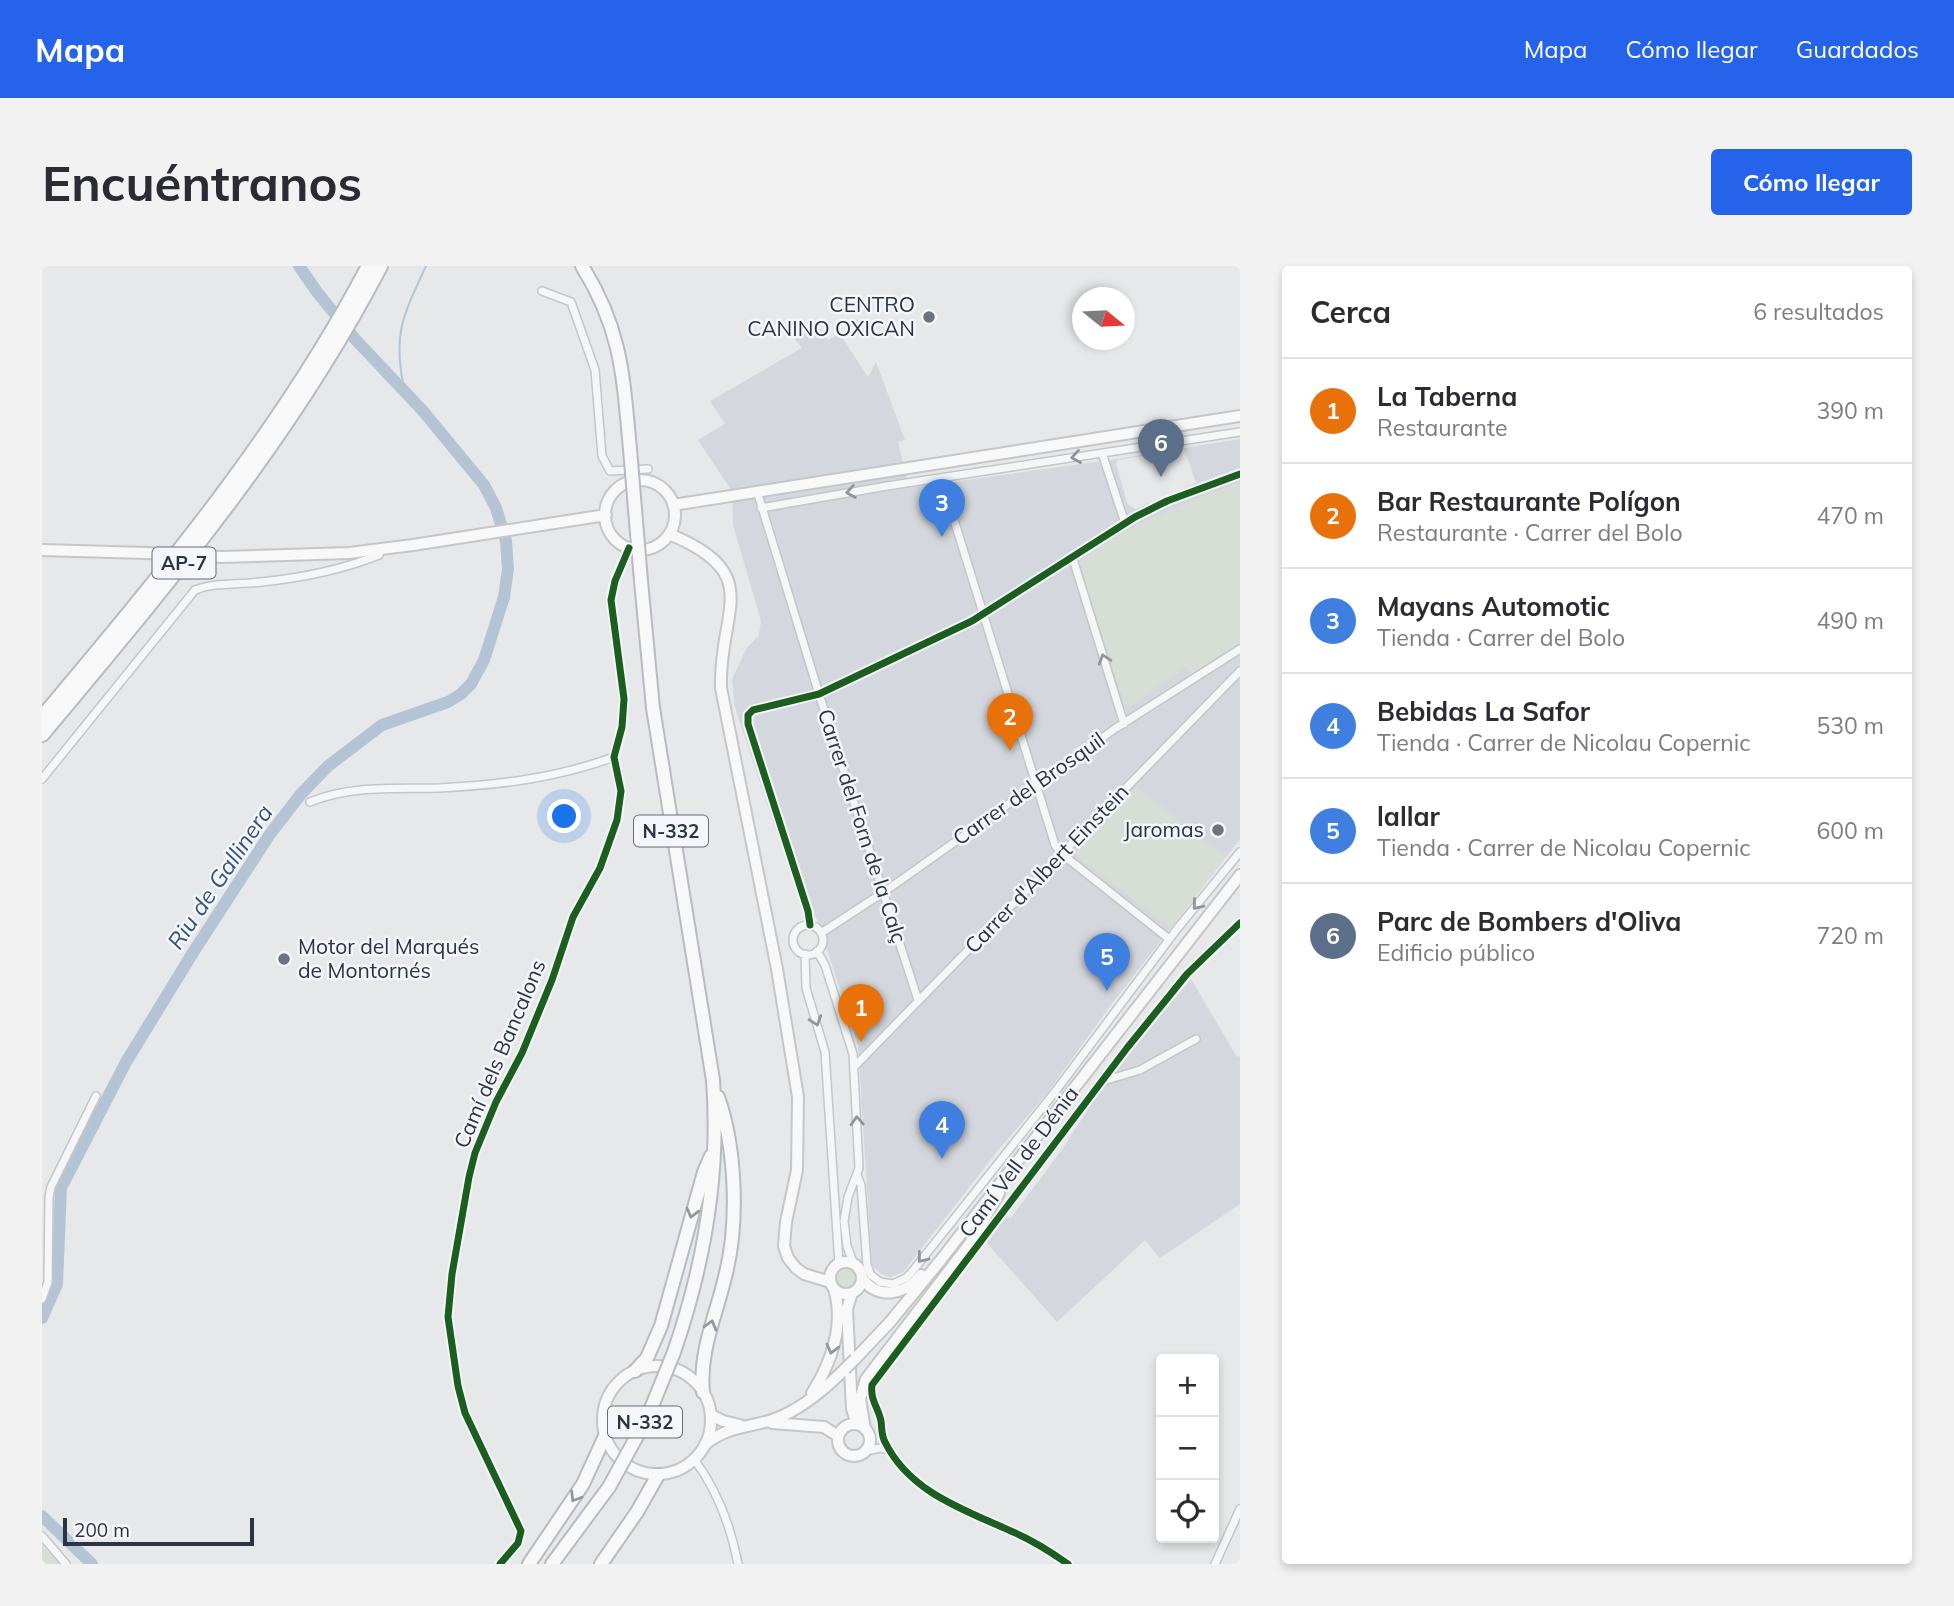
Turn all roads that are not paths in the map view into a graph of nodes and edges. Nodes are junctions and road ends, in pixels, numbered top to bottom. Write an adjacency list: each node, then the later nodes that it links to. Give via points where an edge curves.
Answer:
1 (582, 266): 45 (highway, N-332, bridge, via 602,302 624,374 653,709)
2 (374, 271): 4 (highway, AP-7)
3 (542, 291): 8 (street, via 571,302 579,321 595,370 601,456 610,471)
4 (309, 379): 25 (highway, AP-7, via 167,568); 27 (highway, AP-7, via 236,496)
5 (1240, 416): 11 (main road)
6 (1240, 432): 7 (street)
7 (1102, 453): 10 (street, one-way to 10); 15 (street)
8 (648, 469)
9 (1240, 474): 15 (street, via 1167,501)
10 (941, 478): 13 (street, one-way to 13); 21 (street)
11 (757, 491): 12 (main road); 13 (street, Carrer del Forn de la Calç)
12 (673, 505): 14 (main road, via 663,488 635,480 617,489); 16 (main road)
13 (761, 508): 24 (street, Carrer del Forn de la Calç)
14 (606, 515): 17 (main road, via 613,536); 18 (main road)
15 (1125, 523): 20 (street)
16 (670, 534): 17 (main road, via 647,549); 53 (main road, via 710,554 730,585 721,688 798,1097 797,1171 783,1239 796,1268)
17 (629, 548): 28 (street, via 611,600 624,699)
18 (381, 549): 19 (main road, bridge, via 309,556); 29 (street, via 379,555 300,577 195,590)
19 (42, 550)
20 (1073, 559): 21 (street); 26 (street, one-way to 20)
21 (982, 614): 24 (street); 30 (street)
22 (1240, 649): 26 (street, Carrer del Brosquil)
23 (1240, 671): 33 (street, Carrer d'Albert Einstein)
24 (819, 694): 35 (street, Carrer del Forn de la Calç); 37 (street, via 748,715)
25 (42, 718)
26 (1124, 724): 30 (street, Carrer del Brosquil)
27 (42, 734)
28 (614, 757): 31 (street, via 564,774 495,785 360,790); 76 (street, Camí dels Bancalons, via 621,791 611,839 573,917 522,1053 479,1142 455,1251 448,1317 458,1386 465,1413 522,1531)
29 (42, 779)
30 (1037, 784): 33 (street, via 1055,845); 35 (street, Carrer del Brosquil)
31 (310, 802)
32 (1240, 852): 39 (street, one-way to 39)
33 (1062, 854): 39 (street); 42 (street, Carrer d'Albert Einstein)
34 (1240, 875): 49 (main road)
35 (884, 892): 38 (street, Carrer del Brosquil); 42 (street, Carrer del Forn de la Calç)
36 (1240, 923): 46 (street, Camí Vell de Dénia, via 1187,974)
37 (810, 925): 38 (street); 41 (street, via 800,927 793,936 794,946)
38 (821, 933): 40 (street)
39 (1169, 939): 50 (street, one-way to 50, via 1058,1088 900,1282 886,1284 872,1277 867,1265)
40 (817, 951): 41 (street); 44 (street, via 852,1045)
41 (805, 954): 53 (street, one-way to 53, via 806,988 825,1052)
42 (918, 1000): 44 (street, Carrer d'Albert Einstein)
43 (1196, 1039): 46 (street, via 1140,1070)
44 (854, 1067): 50 (street, one-way to 44)
45 (713, 1080): 48 (highway, N-332); 58 (highway, one-way to 45, via 702,1356 726,1276 734,1217 724,1112)
46 (1103, 1081): 64 (street, Camí Vell de Dénia, via 877,1377 872,1395)
47 (96, 1096): 55 (street, via 48,1197 47,1282)
48 (715, 1149): 57 (highway, one-way to 57, via 704,1172 661,1326 647,1358); 78 (highway, N-332, bridge, via 699,1268 674,1352 648,1416 609,1487)
49 (1009, 1172): 52 (main road, via 909,1287 886,1293); 59 (main road, bridge, via 913,1295 845,1369); 63 (main road, via 971,1242 866,1379)
50 (857, 1175): 51 (street, via 844,1215 847,1246)
51 (855, 1265): 52 (main road); 53 (main road, via 847,1262)
52 (862, 1278): 54 (main road)
53 (835, 1280): 54 (main road); 56 (main road); 59 (main road, one-way to 59, via 833,1348 821,1378)
54 (852, 1293): 56 (main road)
55 (42, 1298)
56 (847, 1309): 63 (main road, via 852,1409)
57 (635, 1371): 58 (main road, via 666,1367 680,1371); 65 (main road, via 609,1395 603,1415)
58 (703, 1392): 60 (main road)
59 (804, 1402): 61 (main road, via 774,1419)
60 (711, 1415): 62 (main road); 68 (main road)
61 (755, 1423): 62 (main road); 66 (main road, via 817,1426)
62 (742, 1425): 68 (main road)
63 (859, 1427): 64 (street); 66 (main road); 69 (main road, via 870,1439)
64 (882, 1431): 67 (street, Camí Vell de Dénia)
65 (605, 1436): 72 (main road, via 614,1454 629,1467); 77 (highway, one-way to 77, via 583,1483)
66 (838, 1436): 69 (main road, via 845,1454 856,1456)
67 (885, 1442): 69 (street); 70 (street)
68 (705, 1444): 71 (main road)
69 (871, 1450): 70 (street)
70 (891, 1450): 81 (street, via 933,1494 1017,1533)
71 (694, 1459): 72 (main road); 80 (street, via 719,1503)
72 (658, 1475): 79 (highway)
73 (1240, 1510): 82 (street)
74 (42, 1536): 75 (street)
75 (65, 1562)
76 (500, 1564)
77 (528, 1564)
78 (552, 1564)
79 (601, 1564)
80 (738, 1564)
81 (1068, 1564)
82 (1215, 1564)

